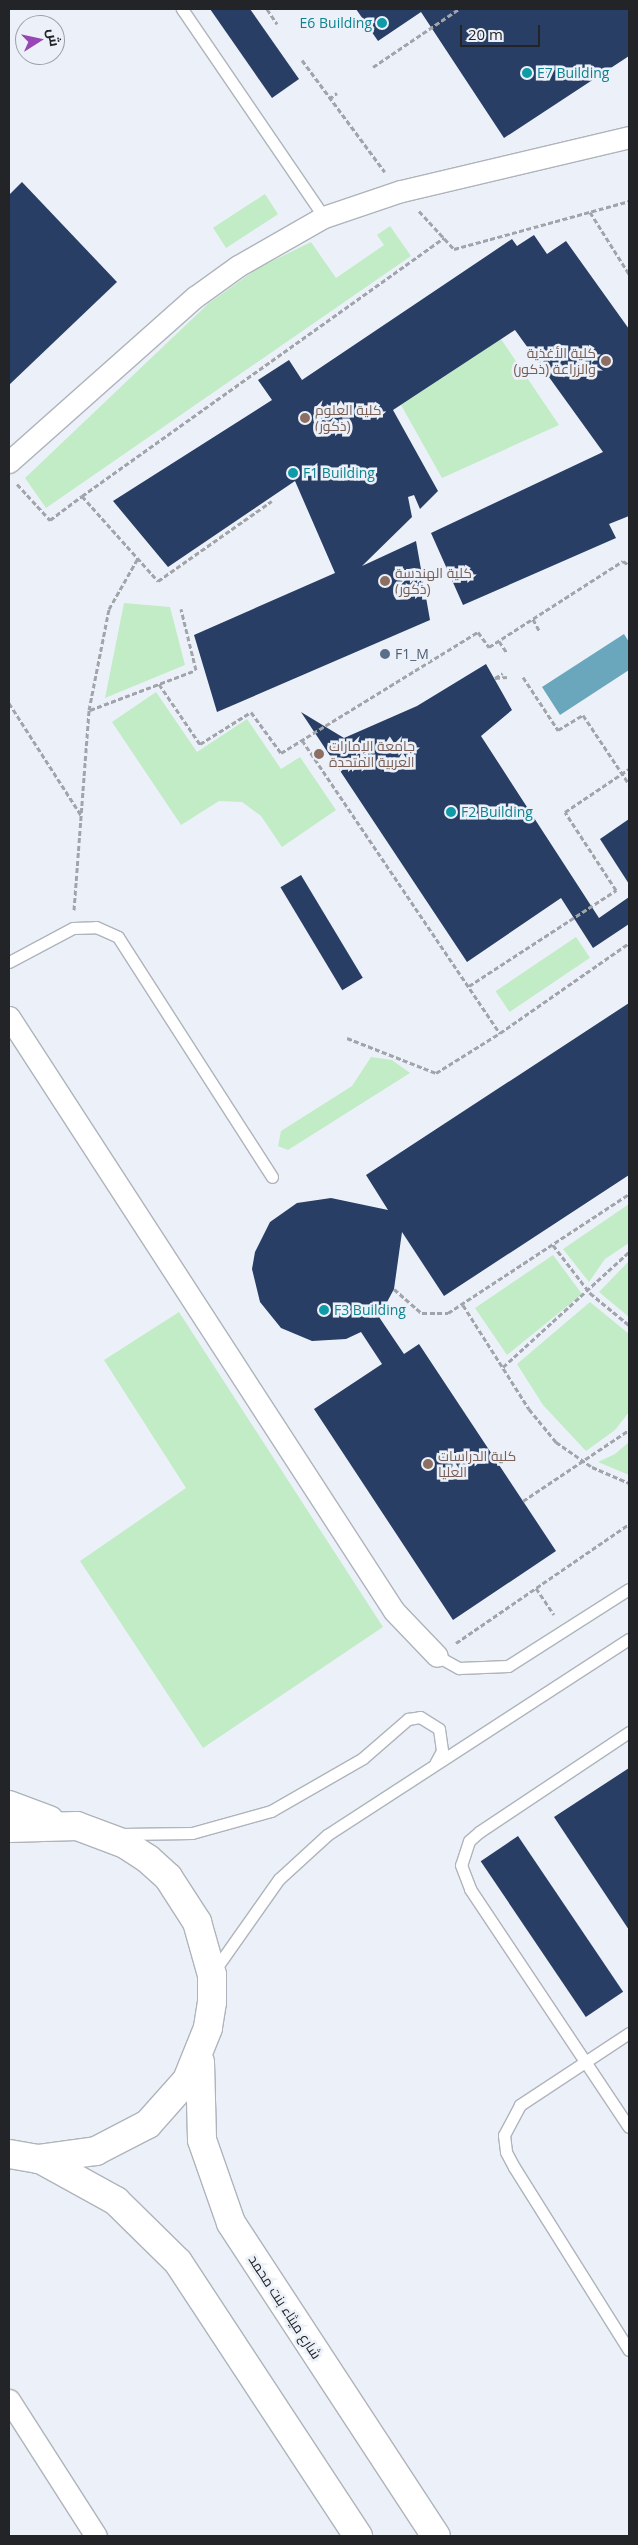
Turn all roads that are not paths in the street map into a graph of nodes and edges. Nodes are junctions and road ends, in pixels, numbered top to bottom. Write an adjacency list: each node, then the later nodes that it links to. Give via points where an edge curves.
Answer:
1 (182, 9): 3 (lane)
2 (629, 136): 3 (street, via 400,191)
3 (324, 217): 4 (street, via 238,266 195,297)
4 (12, 472)
5 (9, 962): 7 (lane, via 73,928 108,930 125,946)
6 (9, 1018): 10 (street, via 394,1611)
7 (272, 1177)
8 (629, 1589): 10 (lane, via 508,1666 459,1668)
9 (629, 1639): 12 (lane)
10 (437, 1656)
11 (629, 1732): 19 (lane, via 479,1832 469,1841 460,1865 467,1884)
12 (436, 1762): 15 (lane, via 442,1752 439,1729 420,1717 408,1719 363,1758 296,1799 246,1821 164,1836); 16 (lane, via 302,1856 258,1905)
13 (9, 1805): 15 (main road)
14 (9, 1828): 15 (main road, via 48,1823)
15 (88, 1829): 16 (main road, via 148,1859 168,1877 197,1922)
16 (212, 1975): 18 (main road, via 208,2028)
17 (629, 2033): 19 (lane)
18 (200, 2054): 22 (main road, via 170,2103 132,2134 96,2151); 27 (main road, شارع ميثاء بنت محمد, via 197,2097 202,2140 230,2223)
19 (586, 2061): 20 (lane); 23 (lane, via 520,2105 509,2119 506,2152)
20 (629, 2127)
21 (9, 2154): 22 (main road)
22 (38, 2159): 26 (main road, via 116,2201 178,2262)
23 (629, 2350)
24 (9, 2400): 25 (street)
25 (96, 2536)
26 (358, 2536)
27 (436, 2536)

